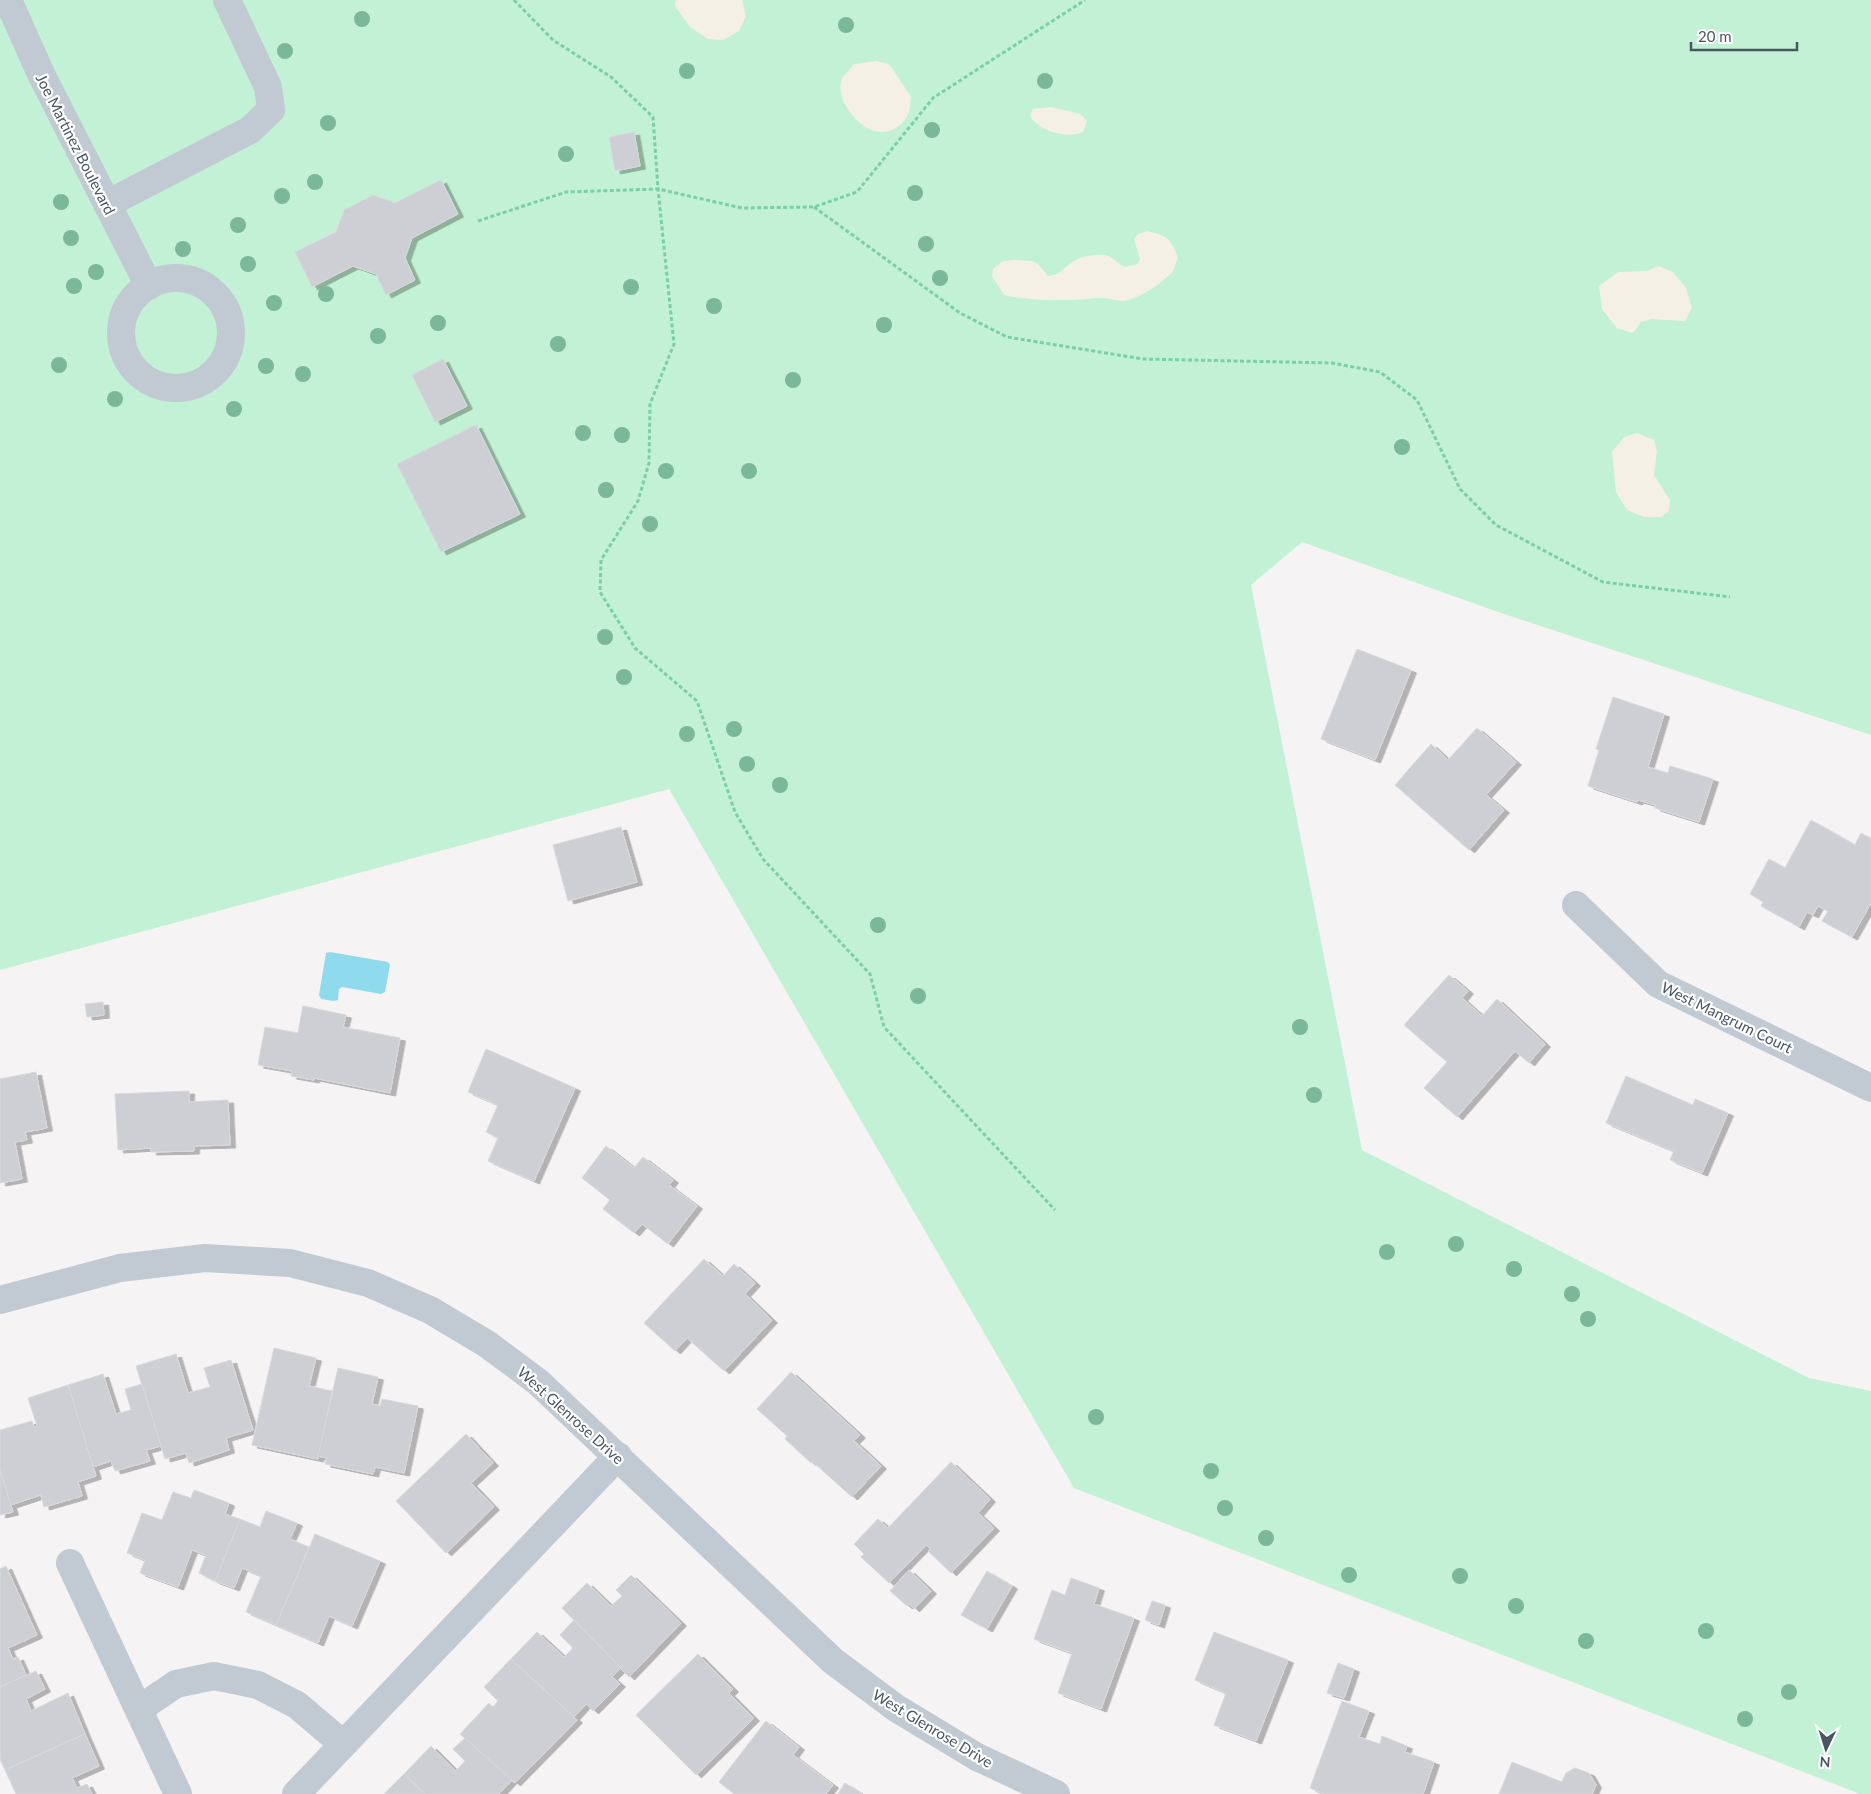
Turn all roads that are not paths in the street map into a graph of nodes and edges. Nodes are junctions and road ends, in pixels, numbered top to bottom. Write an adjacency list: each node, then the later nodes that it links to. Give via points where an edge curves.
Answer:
1 (226, 0): 3 (street, via 268,87 271,110 250,130)
2 (13, 1): 3 (street, Joe Martinez Boulevard, via 41,74)
3 (107, 204): 4 (street, Joe Martinez Boulevard)
4 (149, 286)
5 (1576, 905): 6 (street, West Mangrum Court, via 1658,984)
6 (1871, 1088)
7 (0, 1300): 8 (street, West Glenrose Drive, via 120,1268 205,1258 290,1263 368,1283 430,1310 487,1344 538,1382)
8 (618, 1456): 11 (street); 14 (street, West Glenrose Drive, via 833,1662 896,1708 977,1757)
9 (70, 1563): 10 (street)
10 (139, 1709): 11 (street, via 176,1684 214,1676 258,1686 297,1705); 12 (street)
11 (343, 1744): 13 (street)
12 (178, 1794)
13 (296, 1794)
14 (1056, 1794)

